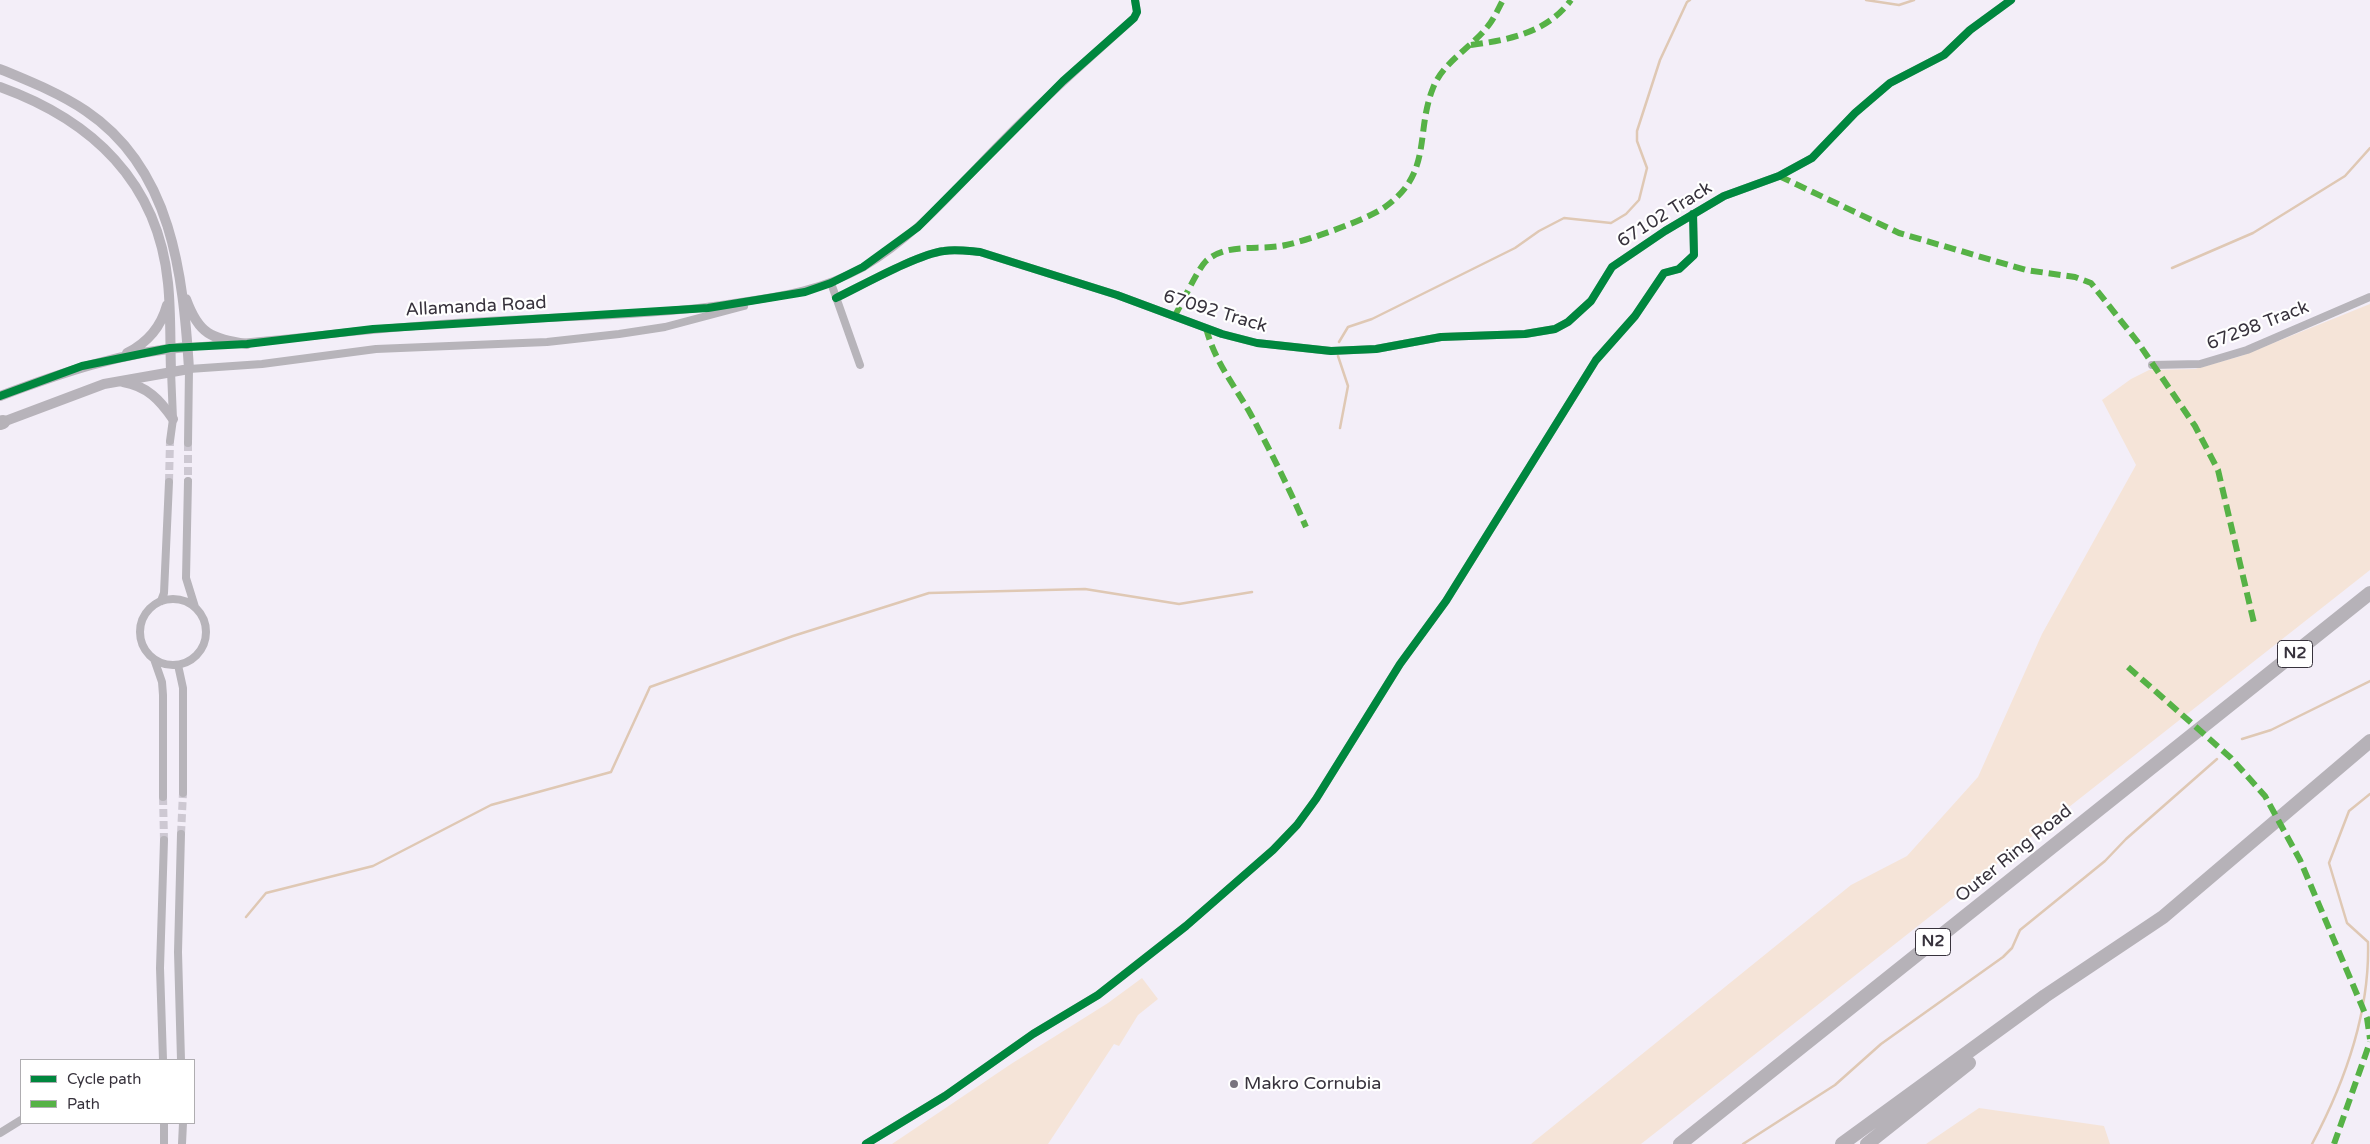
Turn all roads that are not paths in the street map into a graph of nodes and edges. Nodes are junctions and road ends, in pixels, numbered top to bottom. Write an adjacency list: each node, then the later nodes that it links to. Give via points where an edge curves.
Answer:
1 (1135, 0): 6 (street, via 1137,12 1134,18 1042,102 940,207 892,248)
2 (2011, 0): 5 (street, 67102 Track, via 1970,30 1944,55 1890,84 1855,113 1812,158 1779,176 1724,196)
3 (0, 69): 7 (street, via 86,111 118,138 156,192 178,264)
4 (0, 87): 8 (street, via 46,106 75,124 123,168 154,221)
5 (1694, 214): 12 (street, 67102 Track, via 1612,267); 48 (street, via 1694,255 1679,269 1664,273 1635,316 1596,360 1446,601 1400,664 1316,800 1297,825 1186,926 1098,995)
6 (831, 283): 10 (street, via 805,292); 11 (street)
7 (181, 286): 13 (street, via 196,321 206,333 217,339); 14 (street)
8 (169, 296): 15 (street); 16 (street, via 152,336)
9 (2370, 297): 18 (street, 67298 Track, via 2247,350 2200,364)
10 (767, 298): 13 (street, Allamanda Road, via 682,310 373,329); 19 (street, Allamanda Road, via 665,327 619,334 547,342 376,349 262,364)
11 (836, 298): 12 (street, 67092 Track, via 943,251 980,252 1117,295 1222,334 1257,343 1331,351 1376,349 1441,337 1555,329); 17 (street)
12 (1591, 301)
13 (246, 344): 14 (street, Allamanda Road)
14 (188, 347): 15 (street); 19 (street)
15 (170, 348): 16 (street); 20 (street)
16 (116, 358): 22 (street, via 82,366)
17 (860, 365)
18 (2152, 365)
19 (189, 369): 20 (street); 26 (street)
20 (171, 371): 21 (street); 23 (street)
21 (119, 382): 23 (street, via 153,394); 24 (street, via 72,395)
22 (0, 396)
23 (173, 419): 25 (street)
24 (1, 422)
25 (170, 441)
26 (188, 443)
27 (188, 481): 31 (street, via 186,578)
28 (169, 482): 30 (street)
29 (2370, 593): 49 (highway, Outer Ring Road / N2)
30 (161, 601): 31 (street, via 178,599); 32 (street, via 147,611 140,627 142,645)
31 (196, 609): 33 (street, via 203,617 205,642 195,657)
32 (154, 659): 33 (street); 36 (street, via 164,695)
33 (178, 665): 35 (street, via 183,688)
34 (2370, 741): 39 (highway, via 2163,918 2045,996)
35 (183, 793)
36 (163, 796)
37 (181, 834): 41 (street, via 178,952)
38 (164, 840): 40 (street, via 160,968)
39 (1990, 1038): 50 (highway); 51 (highway, via 1968,1064)
40 (163, 1059)
41 (181, 1059)
42 (20, 1121): 45 (street)
43 (164, 1124): 46 (street)
44 (183, 1124): 47 (street)
45 (0, 1133)
46 (164, 1144)
47 (182, 1144)
48 (866, 1144)
49 (1680, 1144)
50 (1842, 1144)
51 (1867, 1144)

